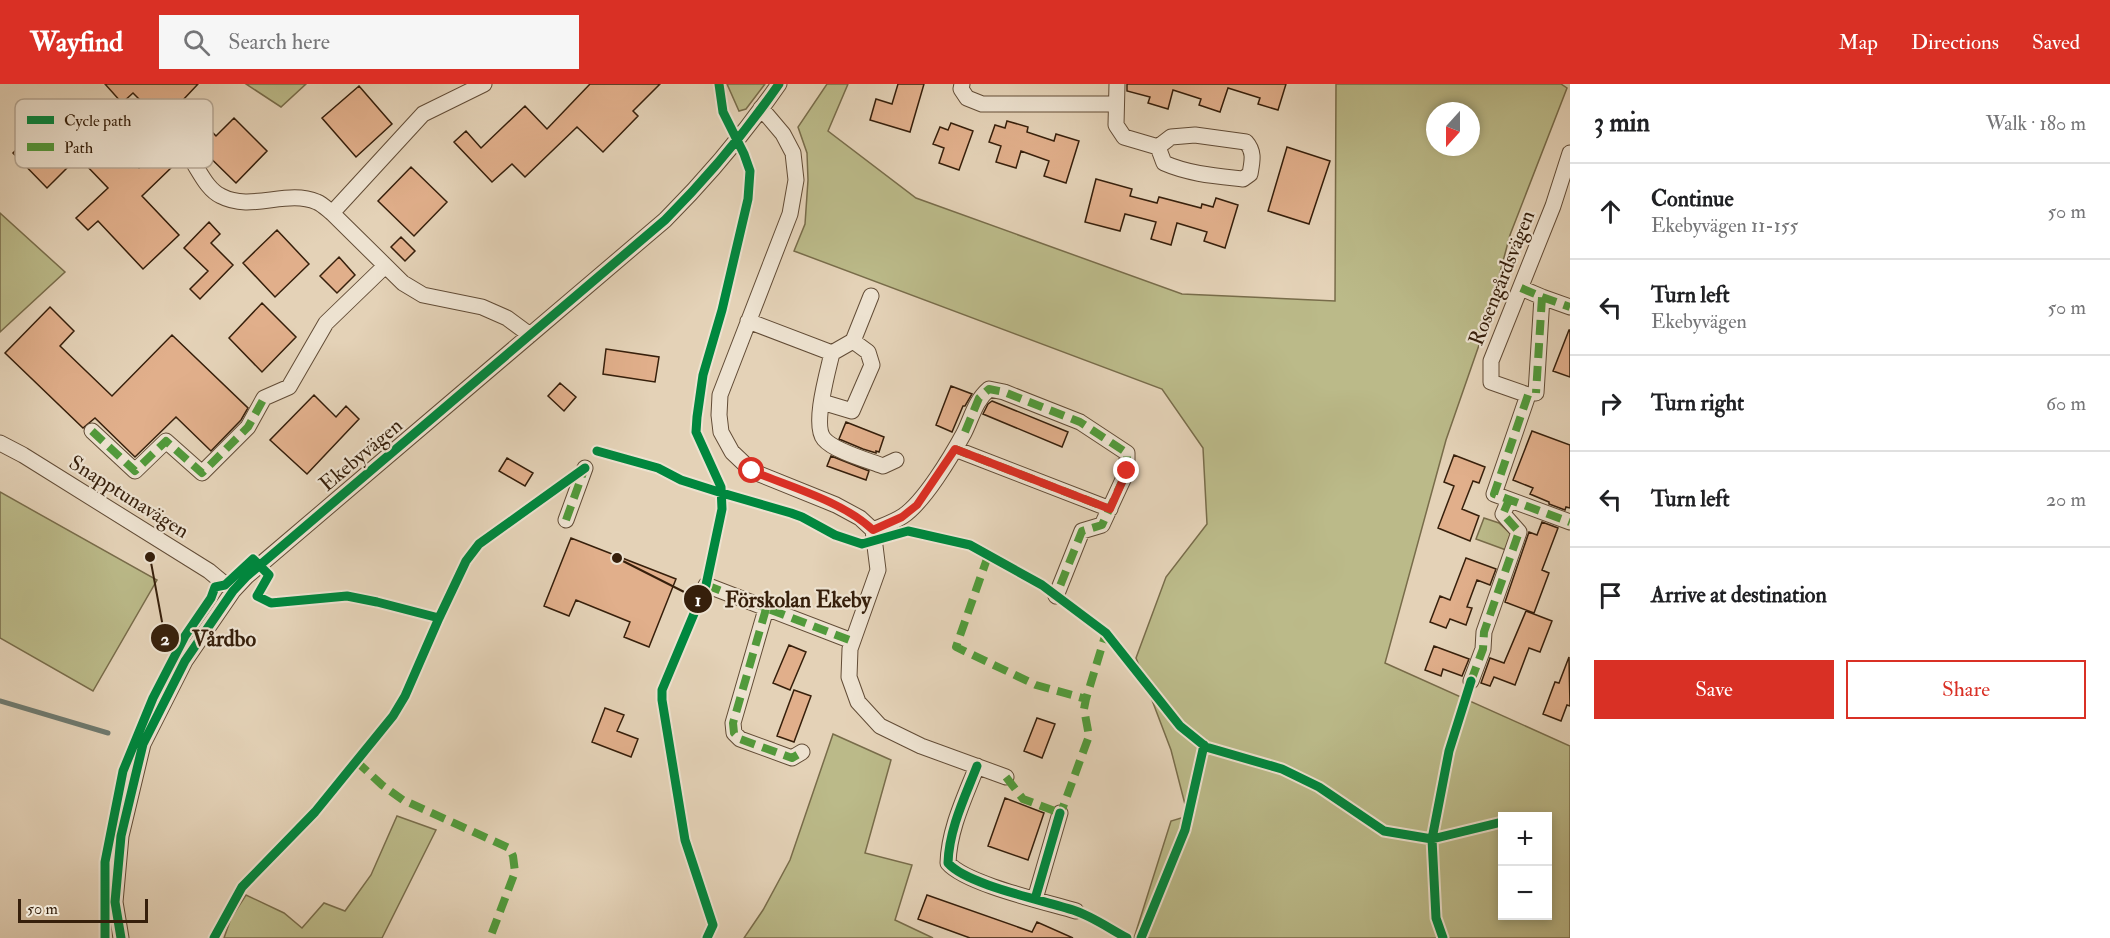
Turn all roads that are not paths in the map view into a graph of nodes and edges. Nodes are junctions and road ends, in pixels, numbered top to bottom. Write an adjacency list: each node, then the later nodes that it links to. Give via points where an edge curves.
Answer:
1 (484, 84): 10 (street, via 423,114)
2 (779, 84): 6 (street, Ekebyvägen)
3 (962, 84): 5 (street, via 967,98 982,104)
4 (1117, 84): 5 (street)
5 (1116, 104): 7 (street, via 1116,125 1124,137)
6 (762, 108): 16 (street, via 793,153 796,180 790,214); 17 (street, Ekebyvägen, via 703,182 665,220)
7 (1158, 147): 7 (street, via 1171,137 1195,135 1241,141 1252,152 1250,174 1243,179 1181,171 1164,163)
8 (1570, 153): 12 (street, Rosengårdsvägen)
9 (198, 168): 10 (street, via 219,196 233,201 296,198 316,202)
10 (332, 213): 11 (street)
11 (385, 266): 17 (street, via 423,296 482,307 507,318); 22 (street, via 326,323 290,387 264,398 248,427 202,473 166,441 135,471)
12 (1521, 288): 14 (street); 20 (street, Rosengårdsvägen, via 1491,361 1491,382)
13 (871, 296): 18 (street)
14 (1542, 297): 15 (street); 20 (street)
15 (1570, 307)
16 (748, 321): 19 (street); 31 (street, via 720,395 721,432 732,452 752,471 836,505)
17 (530, 335): 33 (street, Ekebyvägen)
18 (853, 341): 19 (street); 21 (street, via 868,352 872,365 852,411)
19 (832, 353): 21 (street)
20 (1532, 394): 27 (street, via 1494,494)
21 (822, 402): 25 (street, via 819,430 827,442 883,466)
22 (92, 431)
23 (0, 443): 33 (street, Snapptunavägen, via 198,565)
24 (955, 449): 28 (street); 28 (street, via 979,398 989,389 1004,392 1080,422 1127,453 1127,471); 31 (street, via 917,505 902,517)
25 (896, 460)
26 (585, 468): 29 (street)
27 (1509, 500): 30 (street); 37 (street, via 1503,514 1519,532)
28 (1110, 509): 34 (street, via 1102,525 1082,531)
29 (566, 520)
30 (1570, 522)
31 (873, 530): 36 (street, via 878,570)
32 (706, 585): 35 (street)
33 (233, 591): 44 (street, Ekebyvägen, via 185,661 143,744 121,836 115,902)
34 (1056, 596)
35 (766, 609): 36 (street); 38 (street, via 733,723 734,733 740,739 792,758)
36 (852, 641): 39 (street, via 849,677 858,702 880,726)
37 (1471, 681)
38 (802, 752)
39 (977, 766): 40 (street); 42 (street, via 957,816 948,862 955,871)
40 (1006, 777)
41 (1060, 813): 42 (street)
42 (1035, 899): 43 (street)
43 (1076, 911)
44 (120, 938)

